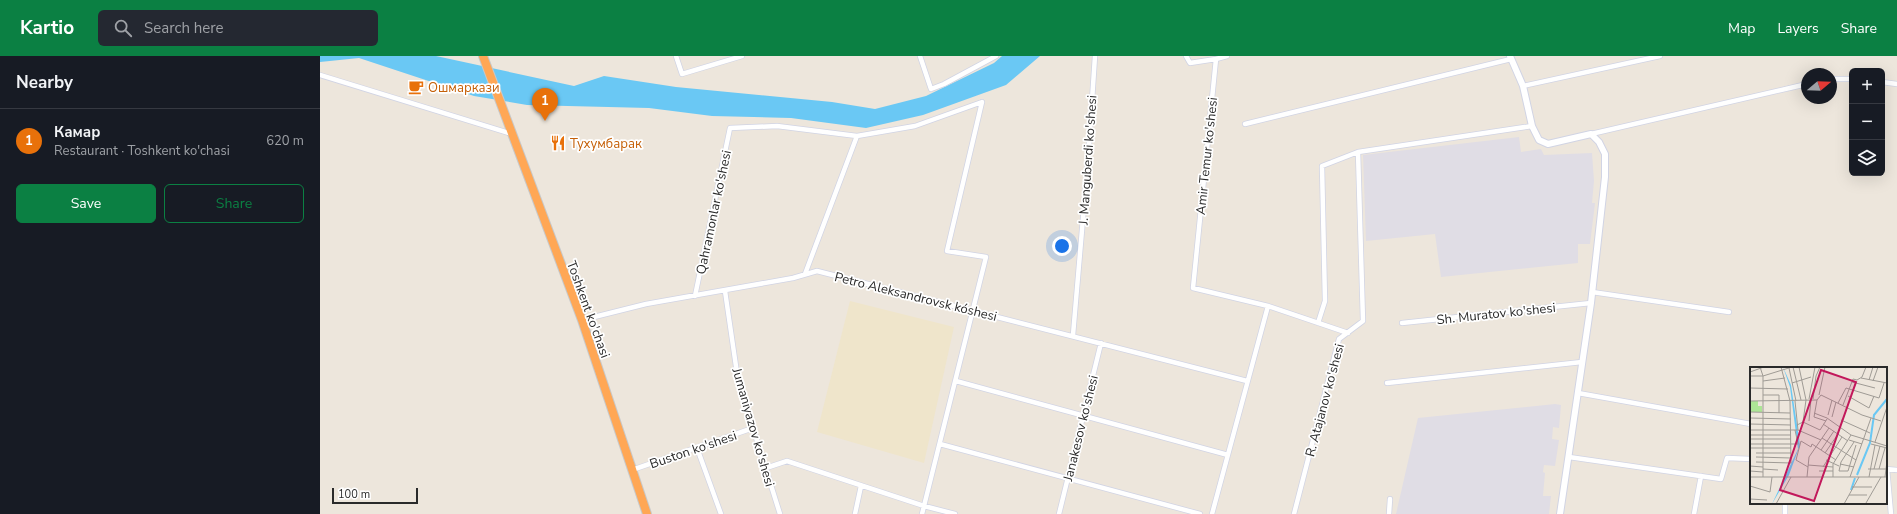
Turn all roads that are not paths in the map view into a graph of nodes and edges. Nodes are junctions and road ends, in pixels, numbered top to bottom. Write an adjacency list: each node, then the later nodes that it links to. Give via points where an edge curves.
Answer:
1 (676, 56): 2 (street, via 682,74)
2 (739, 56)
3 (920, 56): 4 (street, via 931,89)
4 (996, 56)
5 (1095, 56): 37 (street, J. Manguberdi ko'shesi)
6 (1186, 56): 11 (street, via 1190,63)
7 (1227, 56): 11 (street)
8 (1660, 56): 18 (street)
9 (484, 57): 21 (highway, Toshkent ko'chasi)
10 (1511, 58): 18 (street); 19 (street)
11 (1216, 59): 30 (street, Amir Temur ko'shesi, via 1193,288)
12 (320, 75): 21 (street)
13 (1837, 79): 14 (street)
14 (1849, 79)
15 (1885, 82): 16 (street)
16 (1897, 84)
17 (1801, 85): 22 (street)
18 (1523, 86): 20 (street)
19 (1245, 124)
20 (1532, 126): 22 (street, via 1539,140 1548,144); 24 (street)
21 (512, 134): 33 (highway, Toshkent ko'chasi)
22 (1590, 134): 27 (street, via 1599,142 1605,154 1605,177)
23 (857, 136): 25 (street); 28 (street, Qahramonlar ko'shesi, via 777,126 730,128); 31 (street, via 916,126 982,102 947,251 986,257)
24 (1358, 152): 34 (street, via 1322,166 1325,301); 36 (street, R. Atajanov ko'shesi, via 1363,322)
25 (806, 274): 26 (street, Petro Aleksandrovsk kóshesi); 31 (street, Petro Aleksandrovsk kóshesi, via 817,271)
26 (725, 291): 28 (street, Petro Aleksandrovsk kóshesi); 46 (street, Jumaniyazov ko'shesi, via 738,380)
27 (1592, 292): 29 (street); 32 (street)
28 (695, 296): 33 (street, Petro Aleksandrovsk kóshesi, via 646,304)
29 (1591, 303): 35 (street, Sh. Muratov ko'shesi); 39 (street)
30 (1268, 306): 34 (street); 40 (street)
31 (974, 310): 37 (street, Petro Aleksandrovsk kóshesi); 41 (street)
32 (1729, 312)
33 (582, 320): 54 (highway, Toshkent ko'chasi)
34 (1318, 323): 36 (street)
35 (1402, 323)
36 (1348, 333): 70 (street, R. Atajanov ko'shesi, via 1339,339)
37 (1073, 335): 38 (street, Petro Aleksandrovsk kóshesi)
38 (1101, 342): 40 (street, Petro Aleksandrovsk kóshesi); 44 (street, Janakesov ko'shesi)
39 (1582, 362): 42 (street); 43 (street)
40 (1247, 381): 49 (street)
41 (956, 382): 44 (street); 47 (street)
42 (1387, 383)
43 (1578, 393): 45 (street); 50 (street)
44 (1083, 416): 49 (street); 57 (street, Janakesov ko'shesi)
45 (1750, 424)
46 (753, 428): 48 (street, Buston ko'shesi); 52 (street, Jumaniyazov ko'shesi)
47 (940, 444): 57 (street); 60 (street)
48 (697, 448): 54 (street, Buston ko'shesi); 62 (street)
49 (1228, 455): 69 (street)
50 (1569, 457): 56 (street); 72 (street)
51 (1750, 459): 56 (street, via 1726,458 1721,479)
52 (766, 468): 58 (street, via 787,462); 63 (street, Jumaniyazov ko'shesi)
53 (1887, 469): 55 (street); 74 (street)
54 (632, 470): 61 (highway, Toshkent ko'chasi)
55 (1897, 470)
56 (1701, 476): 73 (street)
57 (1067, 478): 67 (street, Janakesov ko'shesi); 68 (street)
58 (861, 486): 60 (street); 64 (street)
59 (1390, 499): 71 (street)
60 (924, 506): 65 (street); 66 (street)
61 (647, 514)
62 (721, 514)
63 (780, 514)
64 (855, 514)
65 (922, 514)
66 (955, 514)
67 (1058, 514)
68 (1200, 514)
69 (1212, 514)
70 (1294, 514)
71 (1389, 514)
72 (1560, 514)
73 (1694, 514)
74 (1891, 514)

